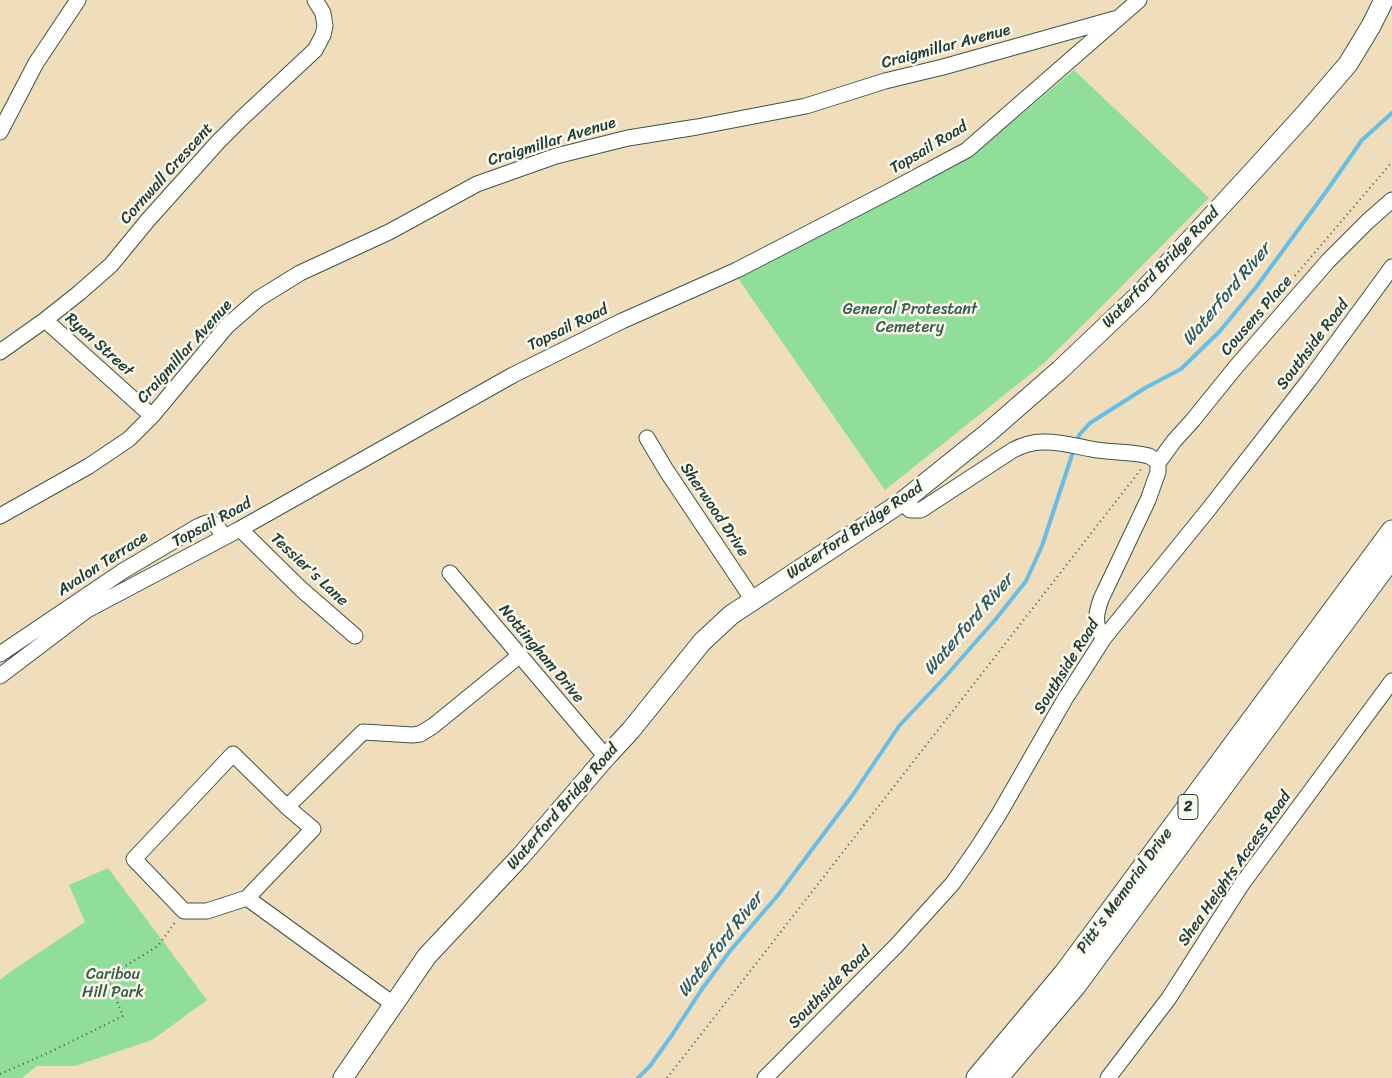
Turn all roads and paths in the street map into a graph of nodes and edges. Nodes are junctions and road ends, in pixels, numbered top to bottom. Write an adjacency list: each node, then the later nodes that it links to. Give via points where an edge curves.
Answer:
1 (78, 0): 6 (street, via 36,63)
2 (315, 0): 9 (street, Cornwall Crescent, via 325,26 315,50 218,142 111,265)
3 (1139, 0): 5 (street, Topsail Road)
4 (1384, 0): 15 (main road, Waterford Bridge Road, via 1348,64 1142,292 1011,414)
5 (1122, 16): 11 (street, Craigmillar Avenue, via 806,106 628,138 556,156 477,184 389,232 300,273 258,299 227,326); 17 (street, Topsail Road, via 967,150 737,270 512,375)
6 (0, 132)
7 (1392, 200): 13 (street, Cousens Place, via 1328,261)
8 (1392, 267): 24 (street, Southside Road, via 1310,379)
9 (45, 320): 10 (street, Cornwall Crescent); 11 (street, Ryan Street)
10 (0, 352)
11 (152, 416): 16 (street, Craigmillar Avenue, via 129,439 90,466)
12 (647, 438): 22 (street, Sherwood Drive)
13 (1158, 463): 15 (street, via 1151,457 1060,442 1023,444 921,510 910,510); 24 (street, via 1148,500 1101,599 1096,618 1098,630)
14 (1142, 468): 36 (path)
15 (902, 502): 22 (main road, Waterford Bridge Road)
16 (0, 516)
17 (240, 529): 19 (street, Topsail Road); 23 (street, Tessier's Lane)
18 (1392, 531): 38 (highway, Pitt's Memorial Drive / 2, via 1064,974)
19 (224, 537): 25 (street, Avalon Terrace, via 212,522 197,527 123,571); 27 (street, Topsail Road, via 87,610)
20 (1392, 557): 39 (highway, Pitt's Memorial Drive / 2, via 1075,986)
21 (450, 573): 26 (street, Nottingham Drive)
22 (753, 600): 29 (main road, Waterford Bridge Road, via 730,615 702,642)
23 (355, 636)
24 (1104, 638): 37 (street, Southside Road, via 999,814 953,883 896,946)
25 (0, 654)
26 (519, 656): 29 (street, Nottingham Drive); 30 (street, via 420,734 404,736 362,732)
27 (0, 676)
28 (1392, 681): 40 (street, Shea Heights Access Road, via 1242,884 1169,998)
29 (606, 757): 33 (main road, Waterford Bridge Road, via 520,857 426,956)
30 (287, 808): 31 (street, via 314,829); 32 (street, via 233,754 134,859)
31 (247, 898): 32 (street, via 207,911); 33 (street)
32 (184, 911): 34 (path, via 158,946 107,977 123,1016)
33 (393, 1004): 35 (main road, Waterford Bridge Road)
34 (0, 1074)
35 (343, 1078)
36 (667, 1078)
37 (765, 1078)
38 (977, 1078)
39 (997, 1078)
40 (1108, 1078)

